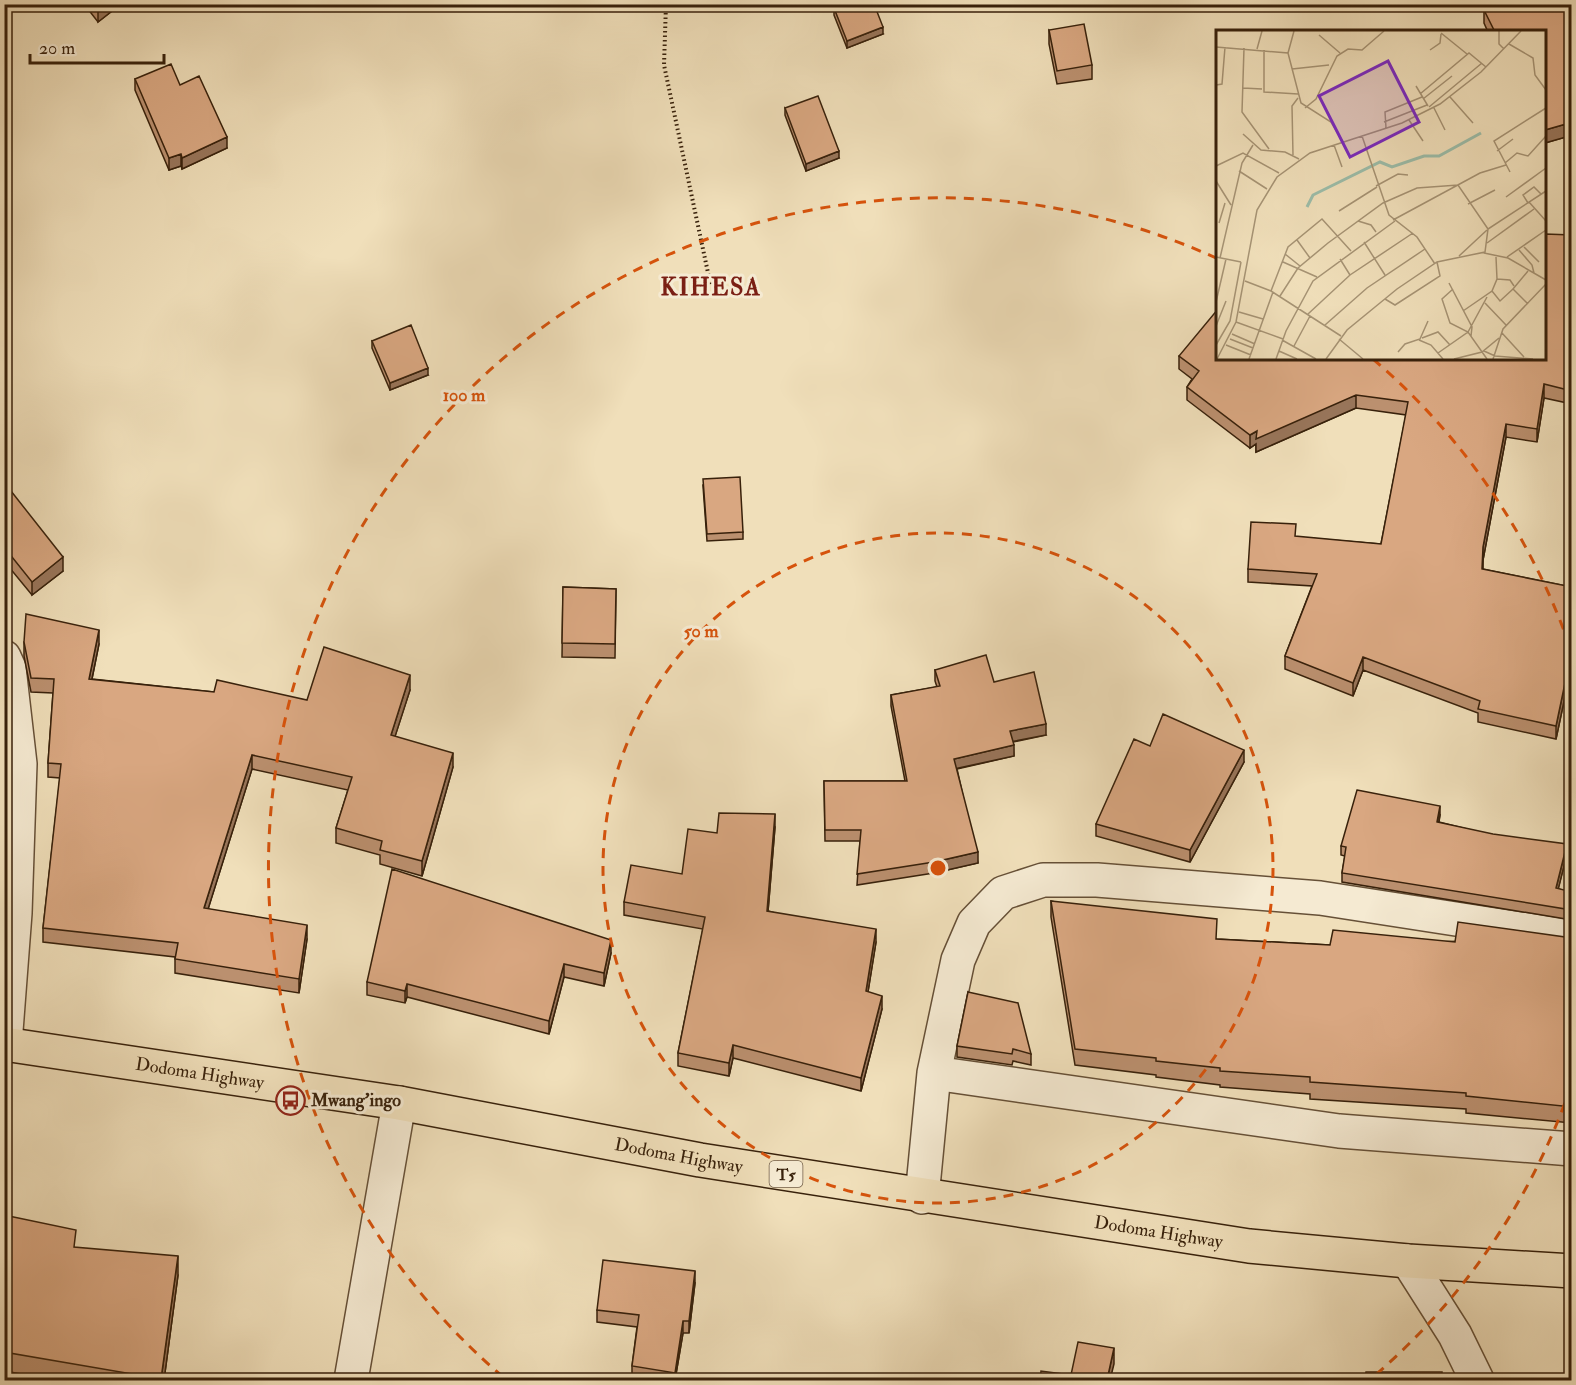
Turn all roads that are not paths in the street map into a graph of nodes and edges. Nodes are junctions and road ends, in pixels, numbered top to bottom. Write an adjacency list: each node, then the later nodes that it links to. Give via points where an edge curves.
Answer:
1 (4, 657): 3 (street, via 9,668 20,764)
2 (1572, 937): 4 (street, via 1320,898 1096,880 1043,880 1003,893 974,923 958,960)
3 (5, 1044): 5 (highway, Dodoma Highway / T5)
4 (934, 1072): 6 (street, via 1339,1131); 7 (street)
5 (399, 1104): 7 (highway, Dodoma Highway / T5); 10 (street)
6 (1572, 1149)
7 (922, 1197): 8 (highway, Dodoma Highway / T5, via 1248,1246)
8 (1407, 1261): 9 (highway, Dodoma Highway / T5); 11 (street, via 1455,1335)
9 (1572, 1270)
10 (351, 1380)
11 (1477, 1380)

